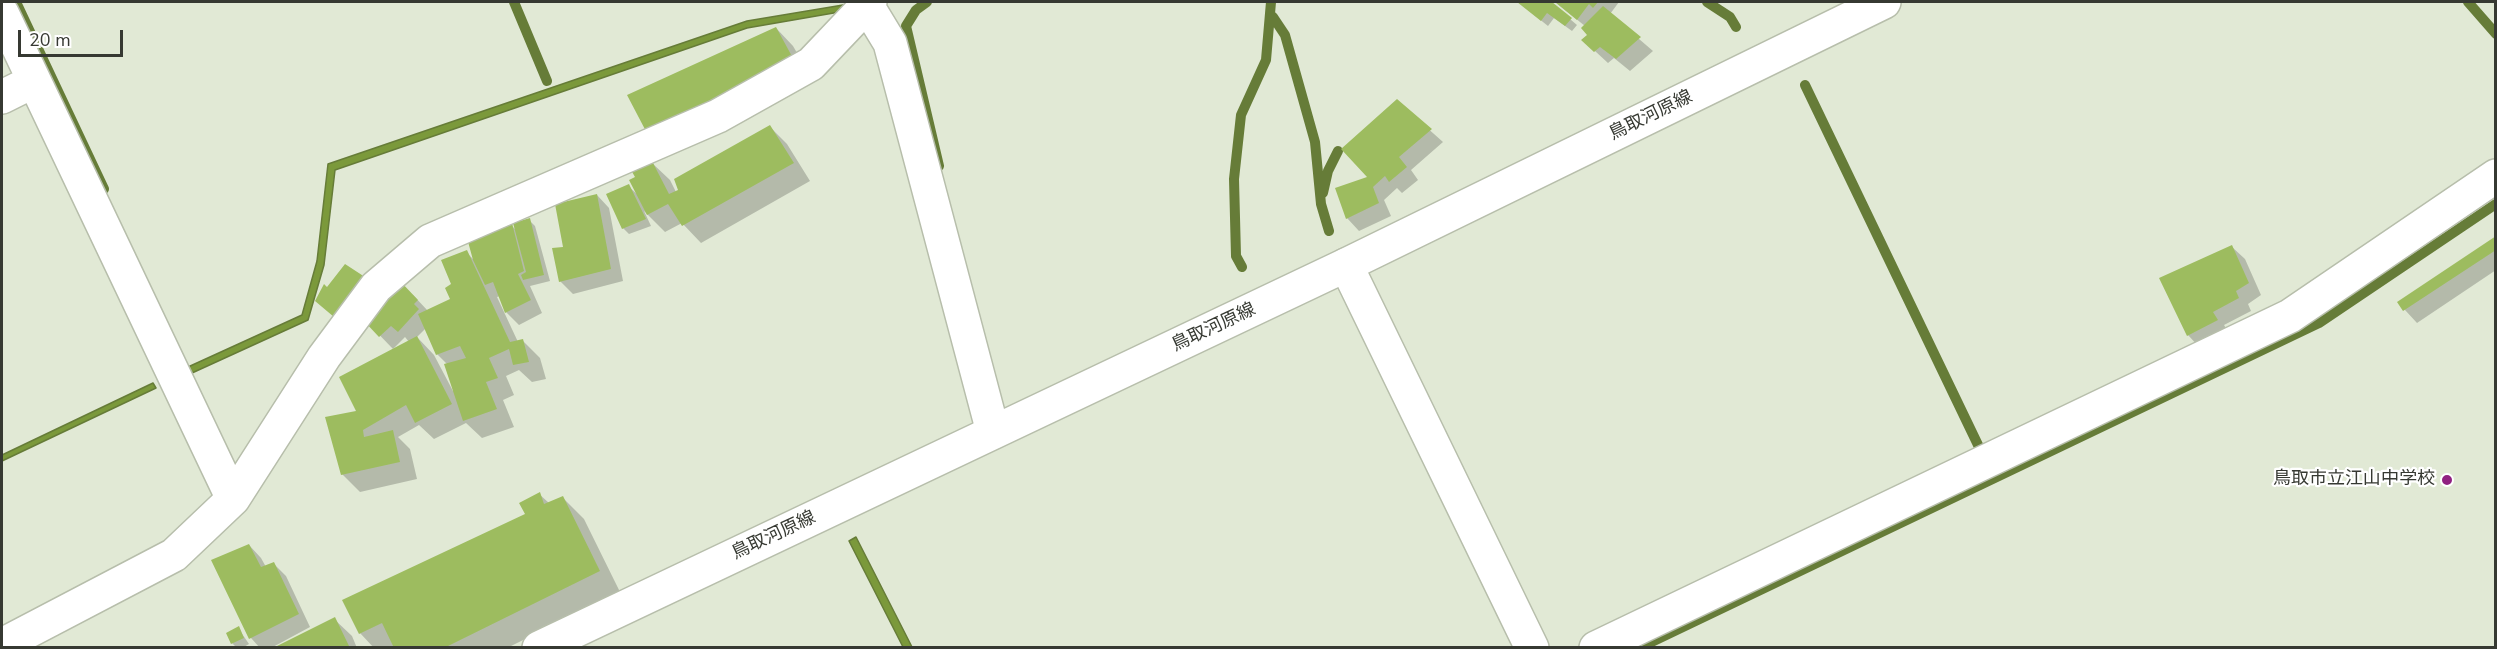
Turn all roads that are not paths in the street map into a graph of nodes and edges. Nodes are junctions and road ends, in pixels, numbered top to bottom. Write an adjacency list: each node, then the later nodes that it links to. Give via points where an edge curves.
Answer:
1 (867, 2): 8 (street, via 891,43); 9 (street, via 811,64 718,116 430,241 376,287 324,357)
2 (1884, 2): 7 (street, 鳥取河原線)
3 (2, 13): 4 (street)
4 (34, 81): 5 (street); 9 (street)
5 (2, 97)
6 (2496, 176): 13 (street, via 2290,316)
7 (1346, 265): 8 (street, 鳥取河原線); 12 (street)
8 (993, 432): 11 (street, 鳥取河原線)
9 (233, 499): 10 (street, via 174,555)
10 (2, 645)
11 (539, 648)
12 (1532, 648)
13 (1596, 648)

